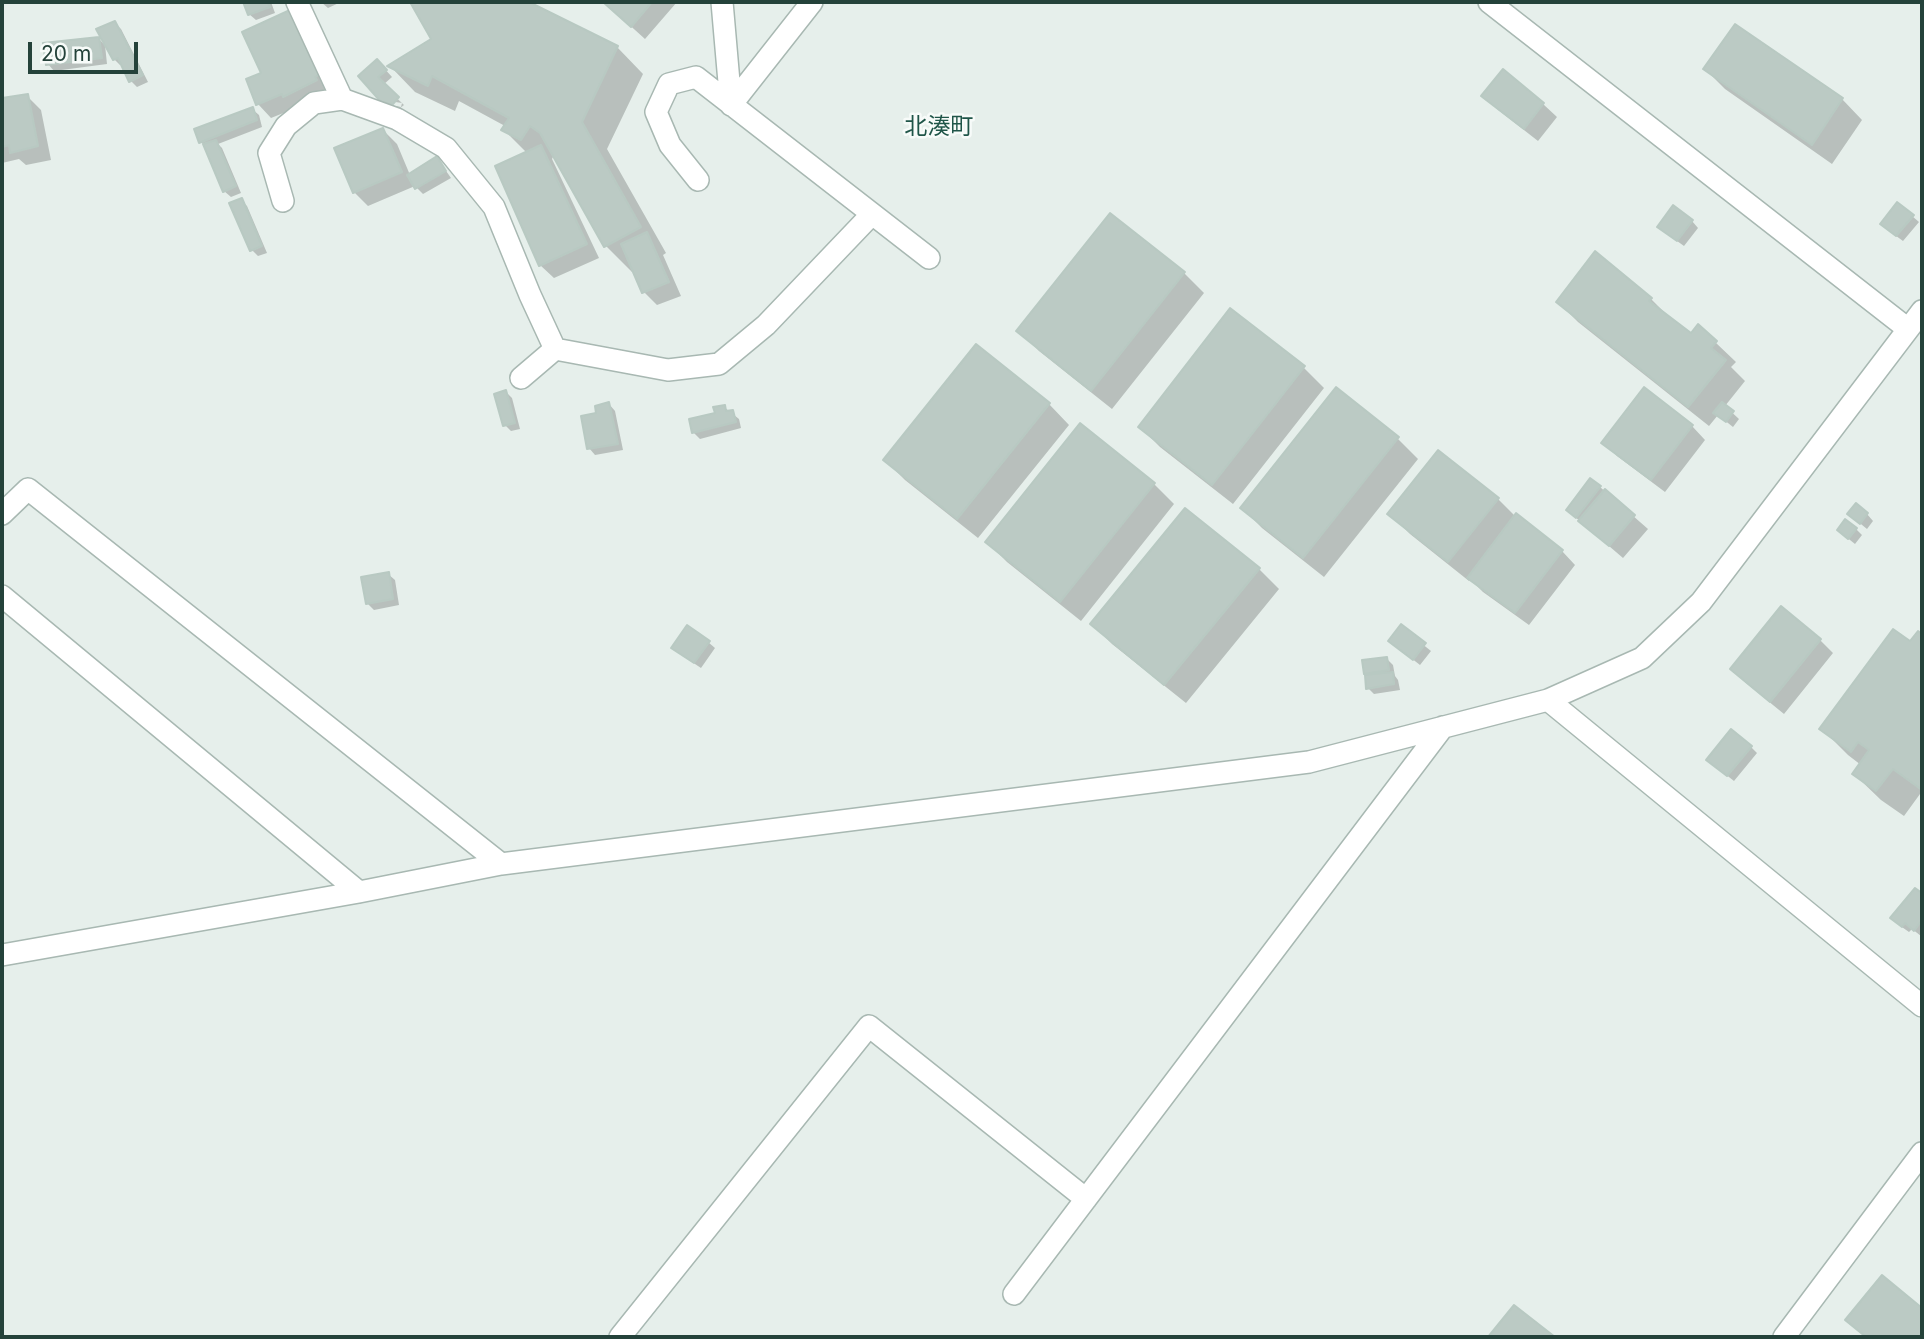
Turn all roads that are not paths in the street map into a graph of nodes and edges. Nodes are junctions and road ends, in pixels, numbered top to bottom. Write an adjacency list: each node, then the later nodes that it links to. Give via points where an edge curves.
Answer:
1 (296, 2): 5 (street)
2 (722, 2): 6 (street)
3 (812, 2): 6 (street)
4 (1489, 2): 12 (street)
5 (342, 99): 8 (street, via 314,103 286,126 269,153); 13 (street, via 397,119 446,149 494,207)
6 (731, 105): 7 (street, via 696,77 669,83 656,112 670,145); 9 (street)
7 (698, 180)
8 (283, 201)
9 (872, 214): 10 (street); 13 (street, via 766,326 719,364 668,370)
10 (929, 258)
11 (1922, 311): 12 (street)
12 (1909, 329): 17 (street, via 1701,602 1642,658)
13 (555, 349): 14 (street)
14 (522, 378)
15 (2, 514): 19 (street, via 28,489)
16 (2, 596): 20 (street)
17 (1548, 700): 18 (street); 22 (street)
18 (1443, 727): 19 (street, via 1310,762); 24 (street)
19 (501, 864): 20 (street)
20 (359, 892): 21 (street)
21 (2, 955)
22 (1922, 1006)
23 (1922, 1153): 27 (street)
24 (1086, 1199): 25 (street); 26 (street, via 869,1026)
25 (1014, 1294)
26 (620, 1337)
27 (1784, 1337)

